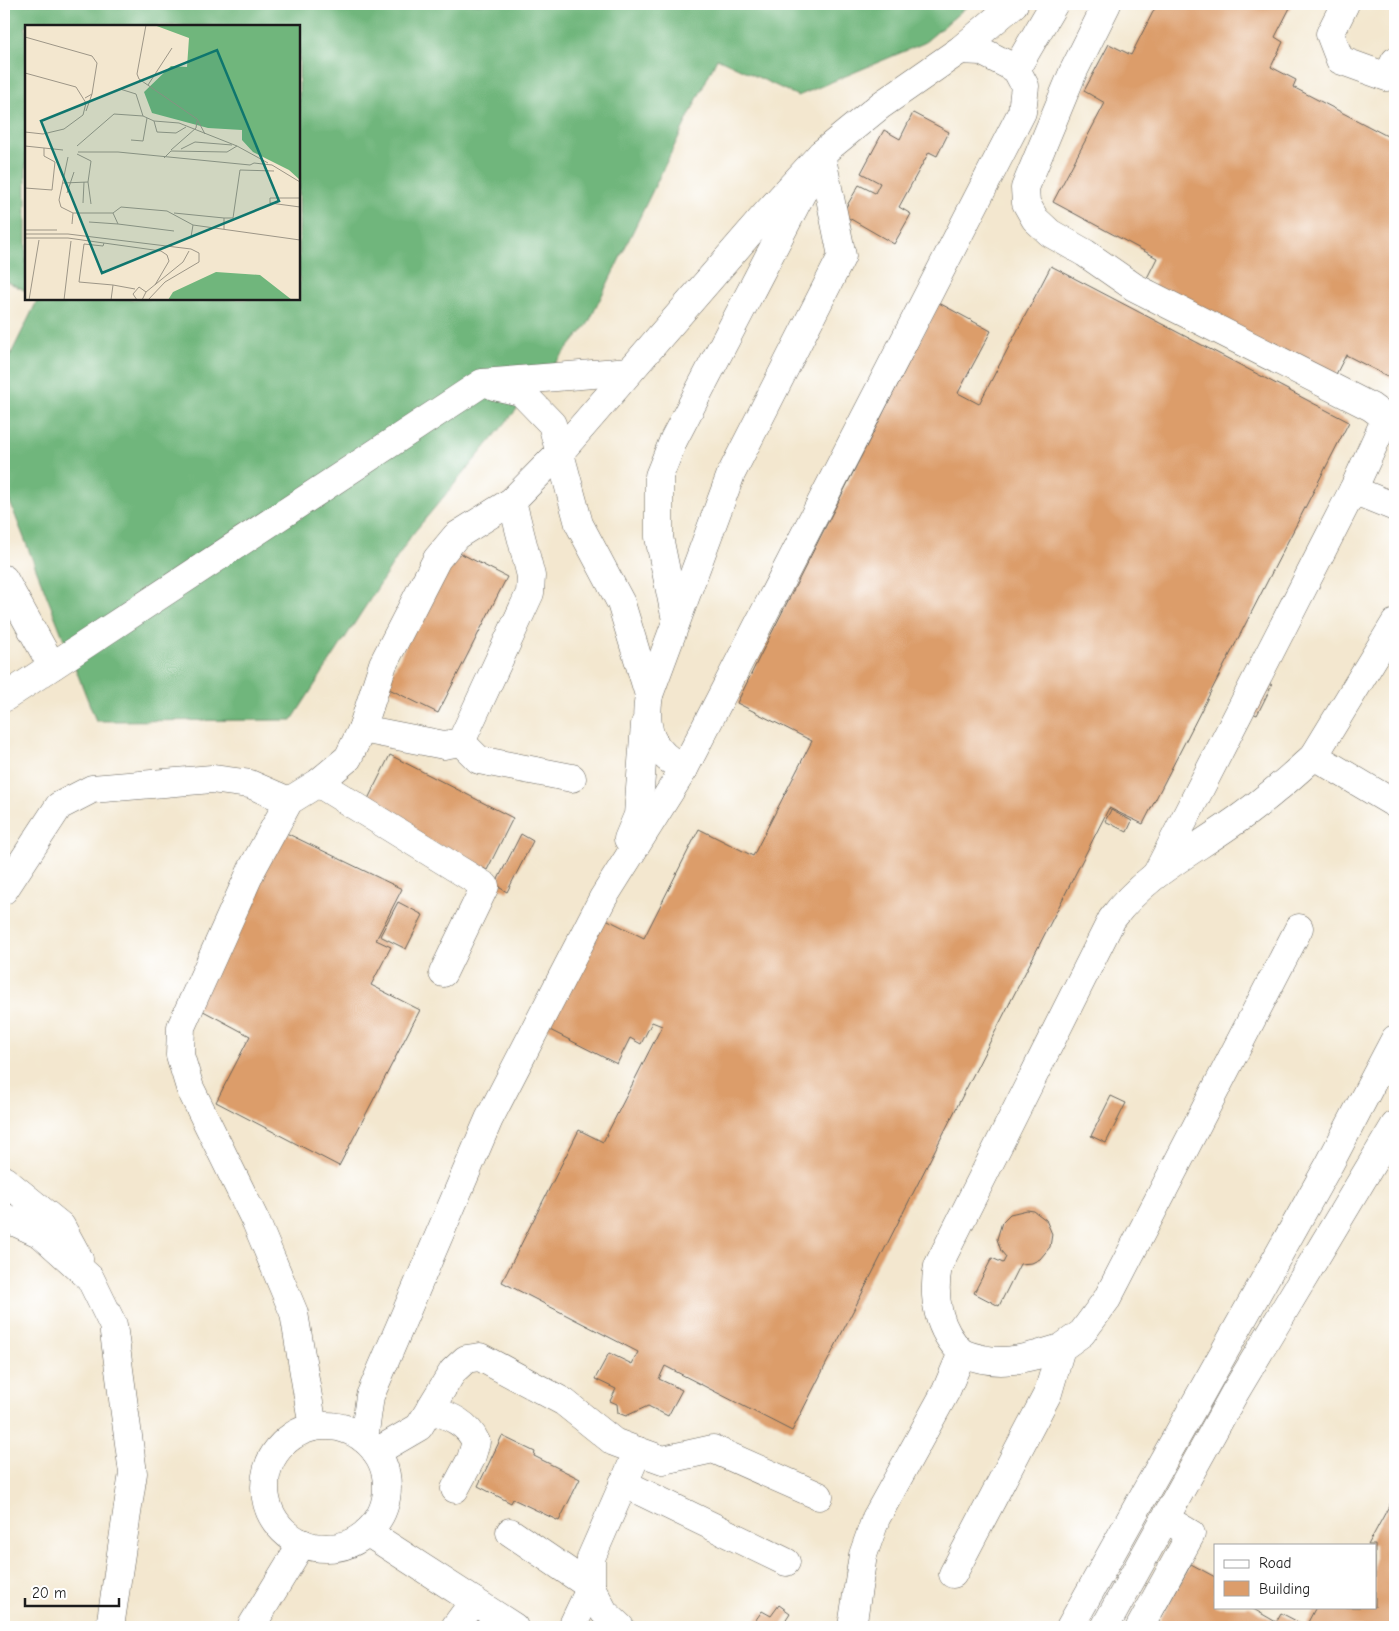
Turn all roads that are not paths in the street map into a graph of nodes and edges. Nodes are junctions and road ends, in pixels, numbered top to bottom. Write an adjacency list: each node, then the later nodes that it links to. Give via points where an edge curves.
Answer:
1 (1014, 4): 5 (lane)
2 (1054, 4): 7 (lane)
3 (1107, 4): 12 (lane, via 1073,72 1025,188 1026,203 1035,219 1050,233 1134,287 1371,407 1386,418)
4 (1345, 4): 6 (lane, via 1330,34 1340,60 1387,77)
5 (960, 50): 7 (lane, via 981,51); 8 (lane, via 881,105)
6 (1395, 61)
7 (1016, 69): 24 (lane, via 1024,86 1022,112)
8 (822, 154): 9 (lane); 16 (lane, via 842,256 731,474); 16 (lane, via 674,439 659,476 659,537)
9 (630, 370): 10 (lane); 11 (lane)
10 (482, 383): 11 (lane, via 521,392 552,424); 18 (lane)
11 (561, 451): 13 (lane); 20 (lane, via 579,524 621,603)
12 (1353, 490): 14 (lane); 29 (lane)
13 (512, 501): 21 (lane, via 456,536 437,559 382,664); 22 (lane, via 531,576 530,593)
14 (1395, 507)
15 (4, 579): 18 (lane)
16 (676, 620): 20 (lane)
17 (1395, 623): 23 (lane)
18 (52, 666): 19 (lane)
19 (4, 698)
20 (647, 706): 24 (lane, via 653,742 667,760); 31 (lane, via 638,815)
21 (362, 729): 22 (lane, via 444,745); 26 (lane, via 348,758)
22 (461, 742): 25 (lane, via 479,760)
23 (1314, 756): 28 (lane); 29 (lane, via 1280,788)
24 (684, 769): 31 (lane)
25 (572, 778)
26 (318, 782): 27 (lane); 33 (lane, via 485,886)
27 (289, 801): 30 (lane, via 250,784 212,779 92,789 58,806); 42 (lane, via 252,868 181,1026 180,1056 190,1088 256,1222 294,1313)
28 (1395, 804)
29 (1156, 875): 40 (lane, via 1136,890 1112,919 938,1266 935,1279 939,1316 948,1338)
30 (4, 890)
31 (603, 898): 43 (lane, via 489,1119 370,1396)
32 (1299, 928): 39 (lane, via 1107,1299 1082,1333)
33 (443, 973)
34 (1395, 1039): 63 (lane, via 1330,1163)
35 (1395, 1125): 48 (lane, via 1234,1394)
36 (4, 1180): 38 (lane, via 61,1226)
37 (4, 1217): 38 (lane, via 41,1234)
38 (90, 1278): 56 (lane, via 113,1325 132,1472)
39 (1061, 1348): 40 (lane, via 1024,1359 993,1362); 53 (lane, via 1048,1393)
40 (962, 1353): 62 (lane, via 946,1391 876,1518 863,1555)
41 (430, 1408): 43 (lane, via 418,1427); 44 (lane, via 453,1371 466,1359 480,1357 564,1402 614,1442); 46 (lane, via 470,1430 476,1442)
42 (312, 1427): 43 (lane, via 331,1426 348,1430); 51 (lane, via 294,1434 280,1446 269,1462 265,1481 266,1500 273,1518 285,1533)
43 (370, 1445): 49 (lane, via 384,1468 386,1494 378,1518)
44 (638, 1451): 45 (lane); 47 (lane, via 663,1460 713,1449)
45 (623, 1483): 52 (lane); 54 (lane, via 591,1558)
46 (455, 1489)
47 (819, 1496)
48 (1166, 1519): 64 (lane); 65 (lane, via 1191,1534)
49 (367, 1532): 51 (lane, via 336,1547 318,1548); 55 (lane)
50 (510, 1532): 54 (lane)
51 (302, 1543): 57 (lane)
52 (786, 1562)
53 (953, 1574)
54 (590, 1587): 60 (lane); 61 (lane, via 604,1612)
55 (474, 1601): 58 (lane); 59 (lane)
56 (110, 1627)
57 (251, 1627)
58 (455, 1627)
59 (514, 1627)
60 (572, 1627)
61 (620, 1627)
62 (852, 1627)
63 (1070, 1627)
64 (1105, 1627)
65 (1140, 1627)

